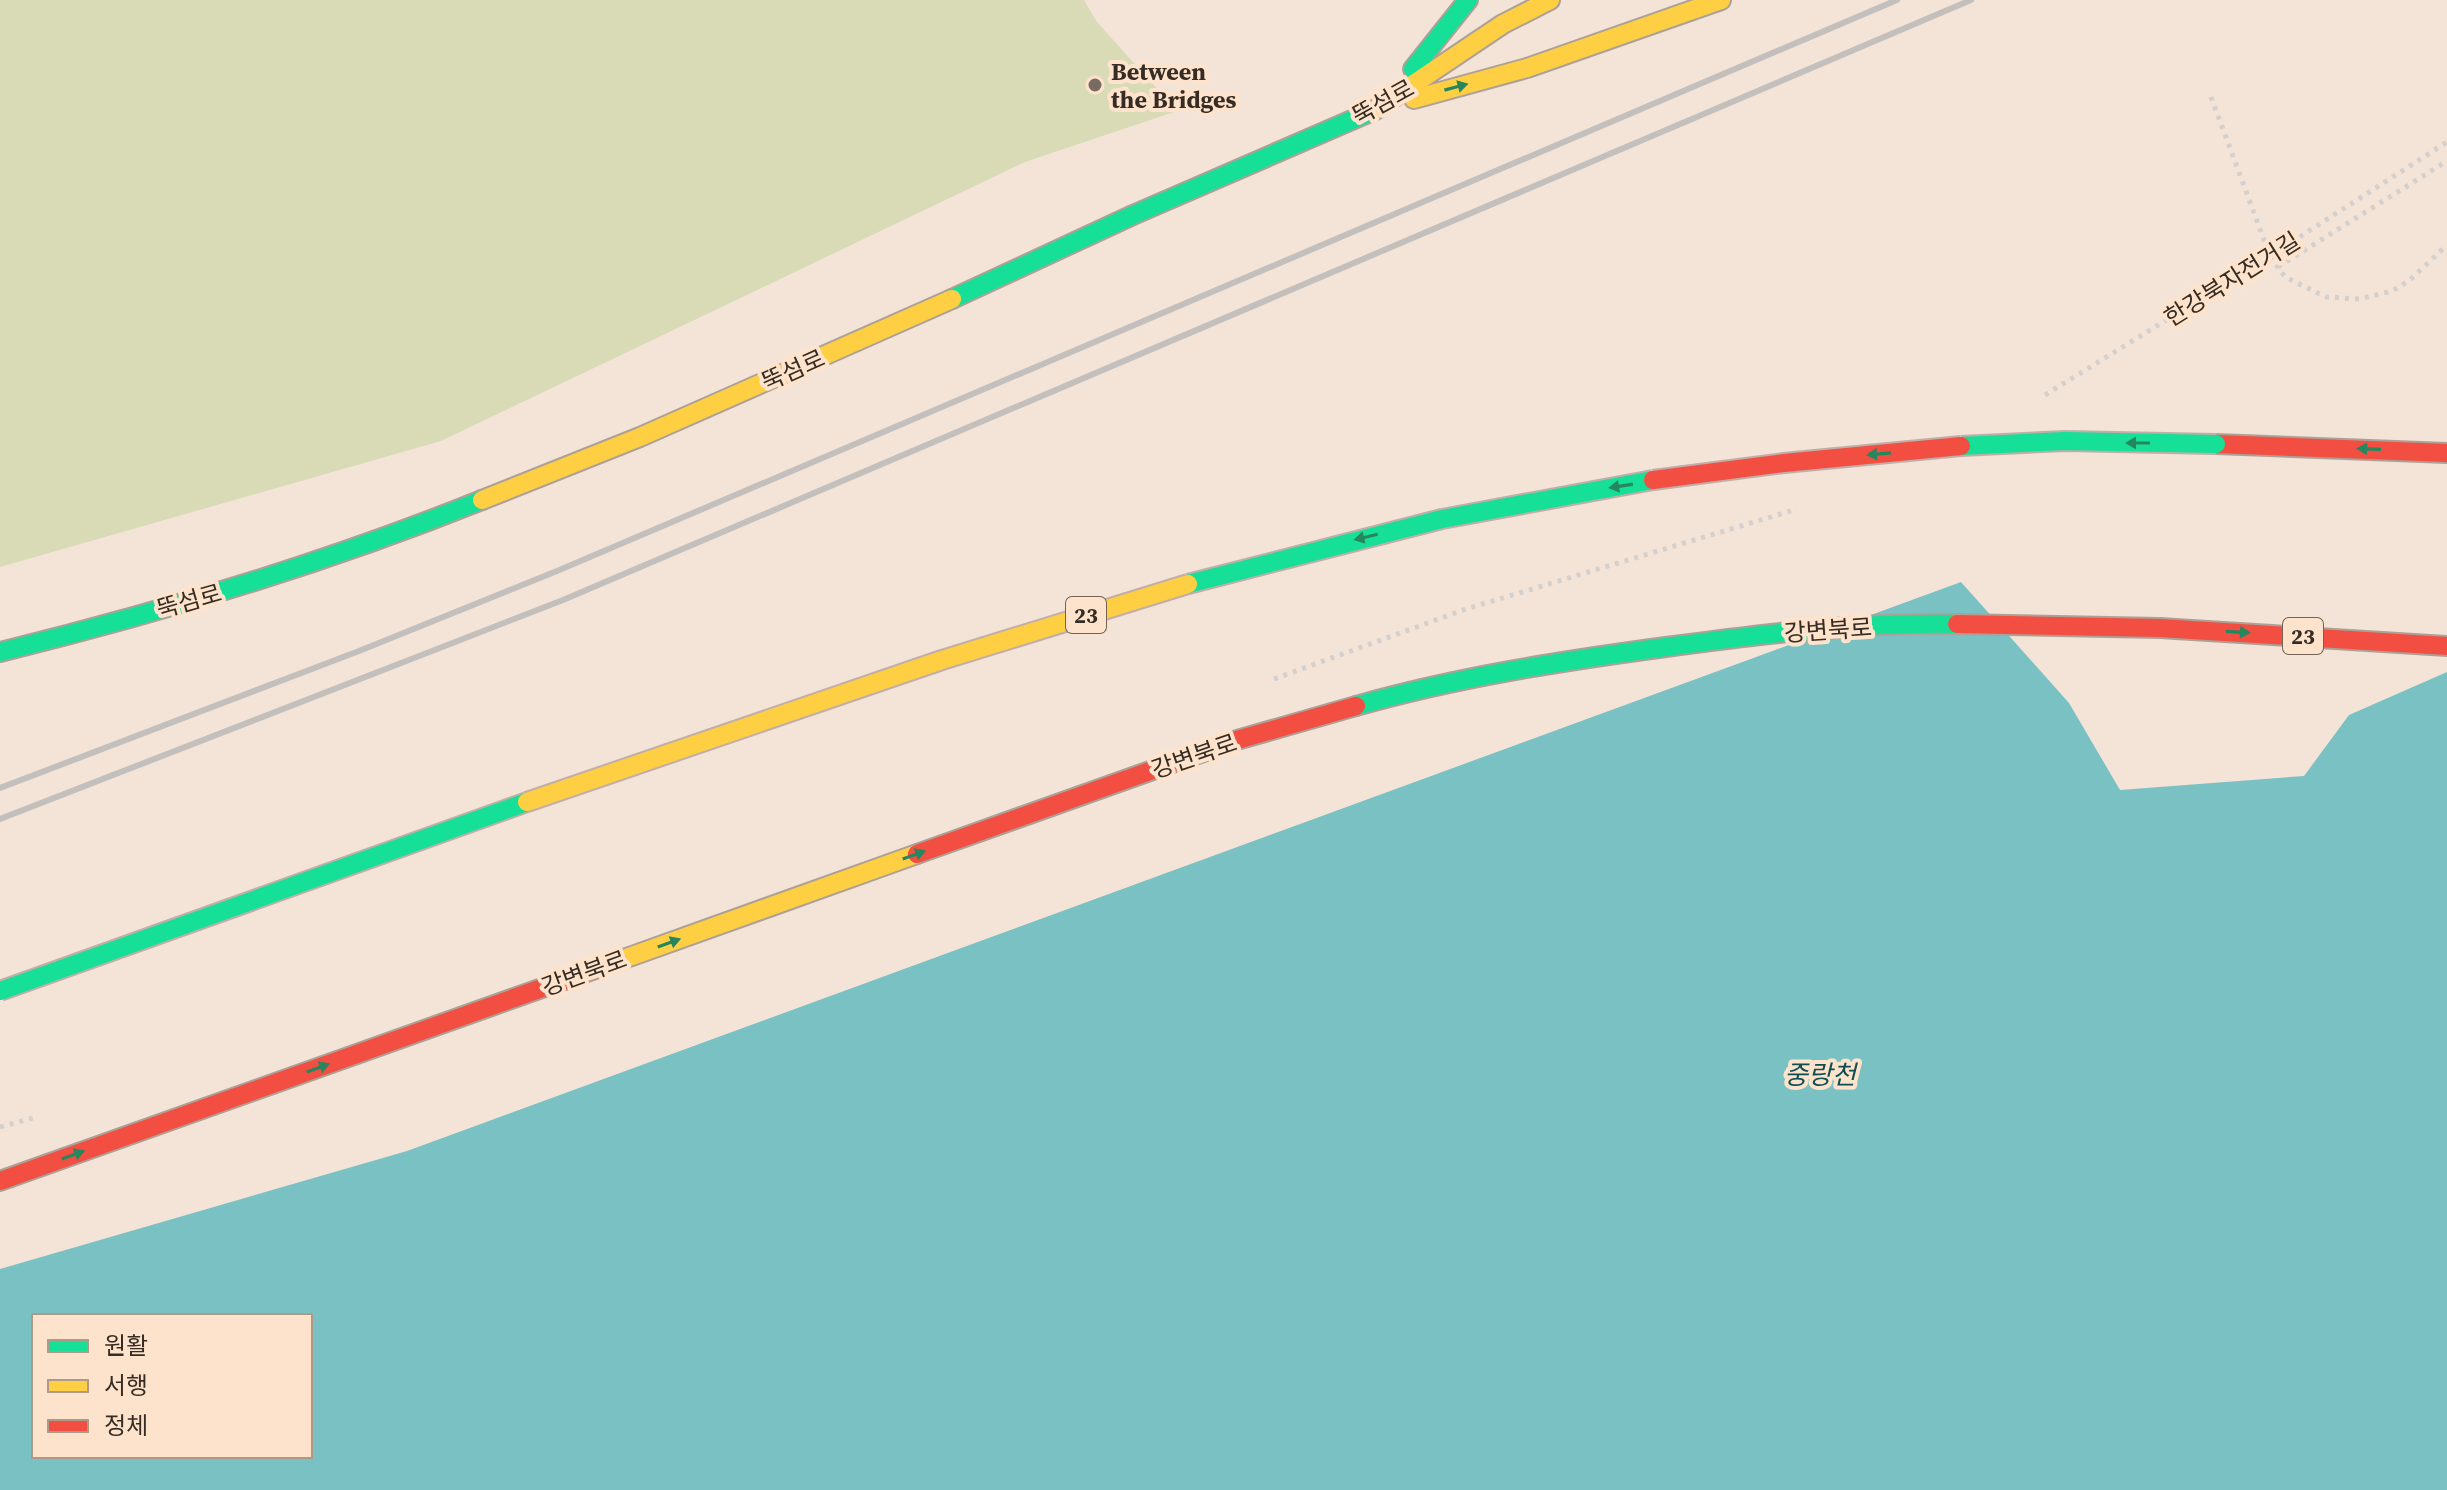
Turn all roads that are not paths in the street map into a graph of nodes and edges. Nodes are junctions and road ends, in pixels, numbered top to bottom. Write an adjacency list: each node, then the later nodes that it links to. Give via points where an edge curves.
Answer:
1 (1468, 0): 6 (main road)
2 (1550, 0): 6 (main road, 뚝섬로, via 1503,24)
3 (1721, 0): 5 (main road)
4 (1644, 7): 5 (main road)
5 (1527, 68): 6 (main road, one-way to 5)
6 (1381, 108): 9 (main road, 뚝섬로, via 654,431 435,519 269,577)
7 (2447, 453): 10 (main road, 23, one-way to 10, bridge, via 2045,442 1871,454 1697,474 1525,502 1361,538 1159,592 866,685)
8 (2447, 646): 11 (main road, 강변북로 / 23, one-way to 8, via 1237,740 1391,696 1553,662 1751,635 1925,623 2160,628)
9 (0, 652)
10 (0, 991)
11 (0, 1181)

